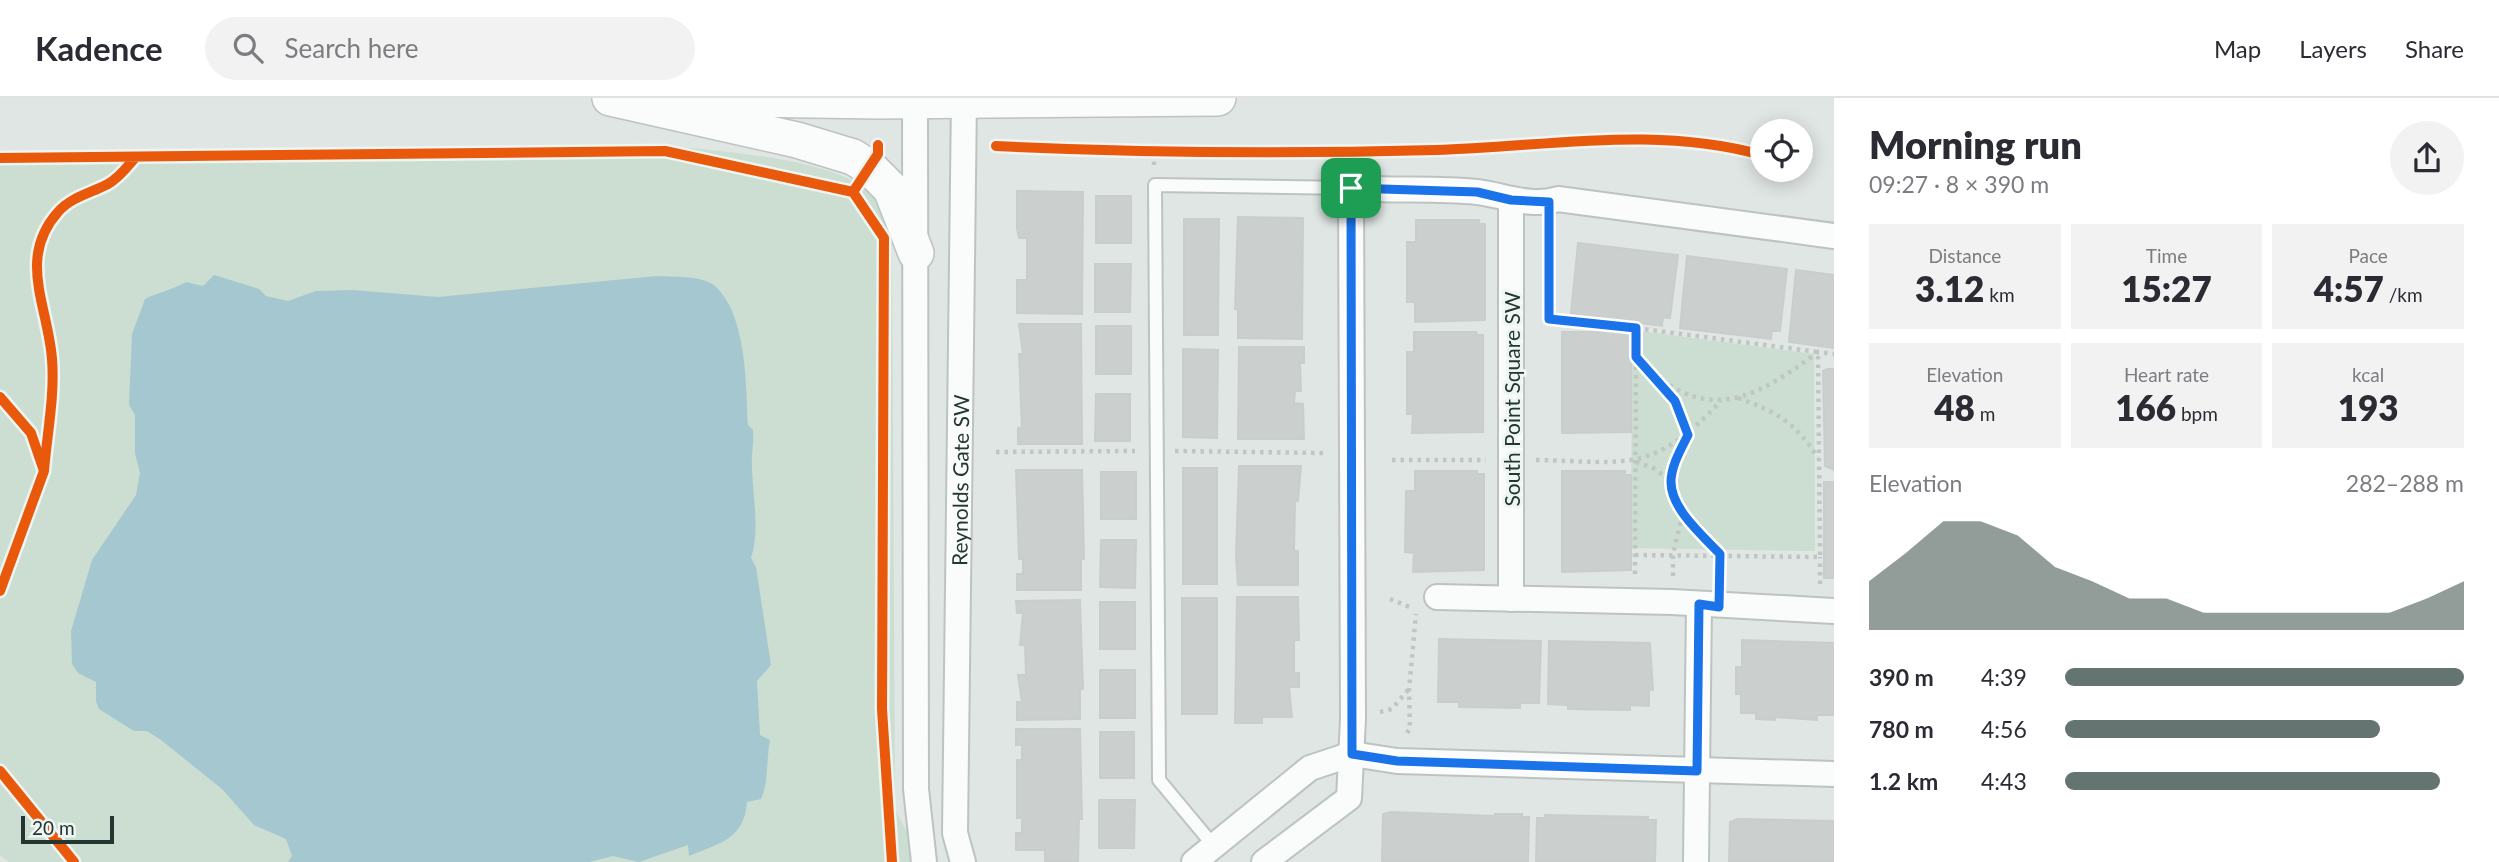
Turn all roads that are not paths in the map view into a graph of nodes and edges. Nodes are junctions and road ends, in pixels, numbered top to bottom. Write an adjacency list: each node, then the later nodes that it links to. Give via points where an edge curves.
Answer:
1 (610, 98): 9 (main road, via 797,139 853,158 891,189)
2 (673, 98): 4 (main road)
3 (1218, 98): 5 (main road)
4 (916, 99): 5 (main road); 9 (street, Reynolds Gate SW)
5 (964, 99): 19 (street, Reynolds Gate SW, via 956,833)
6 (1351, 188): 7 (street, via 1477,192); 14 (street); 17 (lane, via 1155,185 1159,779)
7 (1511, 200): 8 (street, via 1558,199); 10 (street, South Point Square SW)
8 (1834, 236)
9 (916, 253): 18 (street, Reynolds Gate SW, via 916,789)
10 (1511, 599): 11 (street); 12 (street)
11 (1426, 603)
12 (1709, 606): 13 (street); 15 (street)
13 (1834, 611)
14 (1352, 754): 15 (street, via 1397,761); 17 (street, via 1310,768); 21 (street, via 1349,798)
15 (1697, 771): 16 (street); 22 (street)
16 (1834, 774)
17 (1213, 845): 20 (street)
18 (925, 862)
19 (963, 862)
20 (1194, 862)
21 (1264, 862)
22 (1696, 862)

